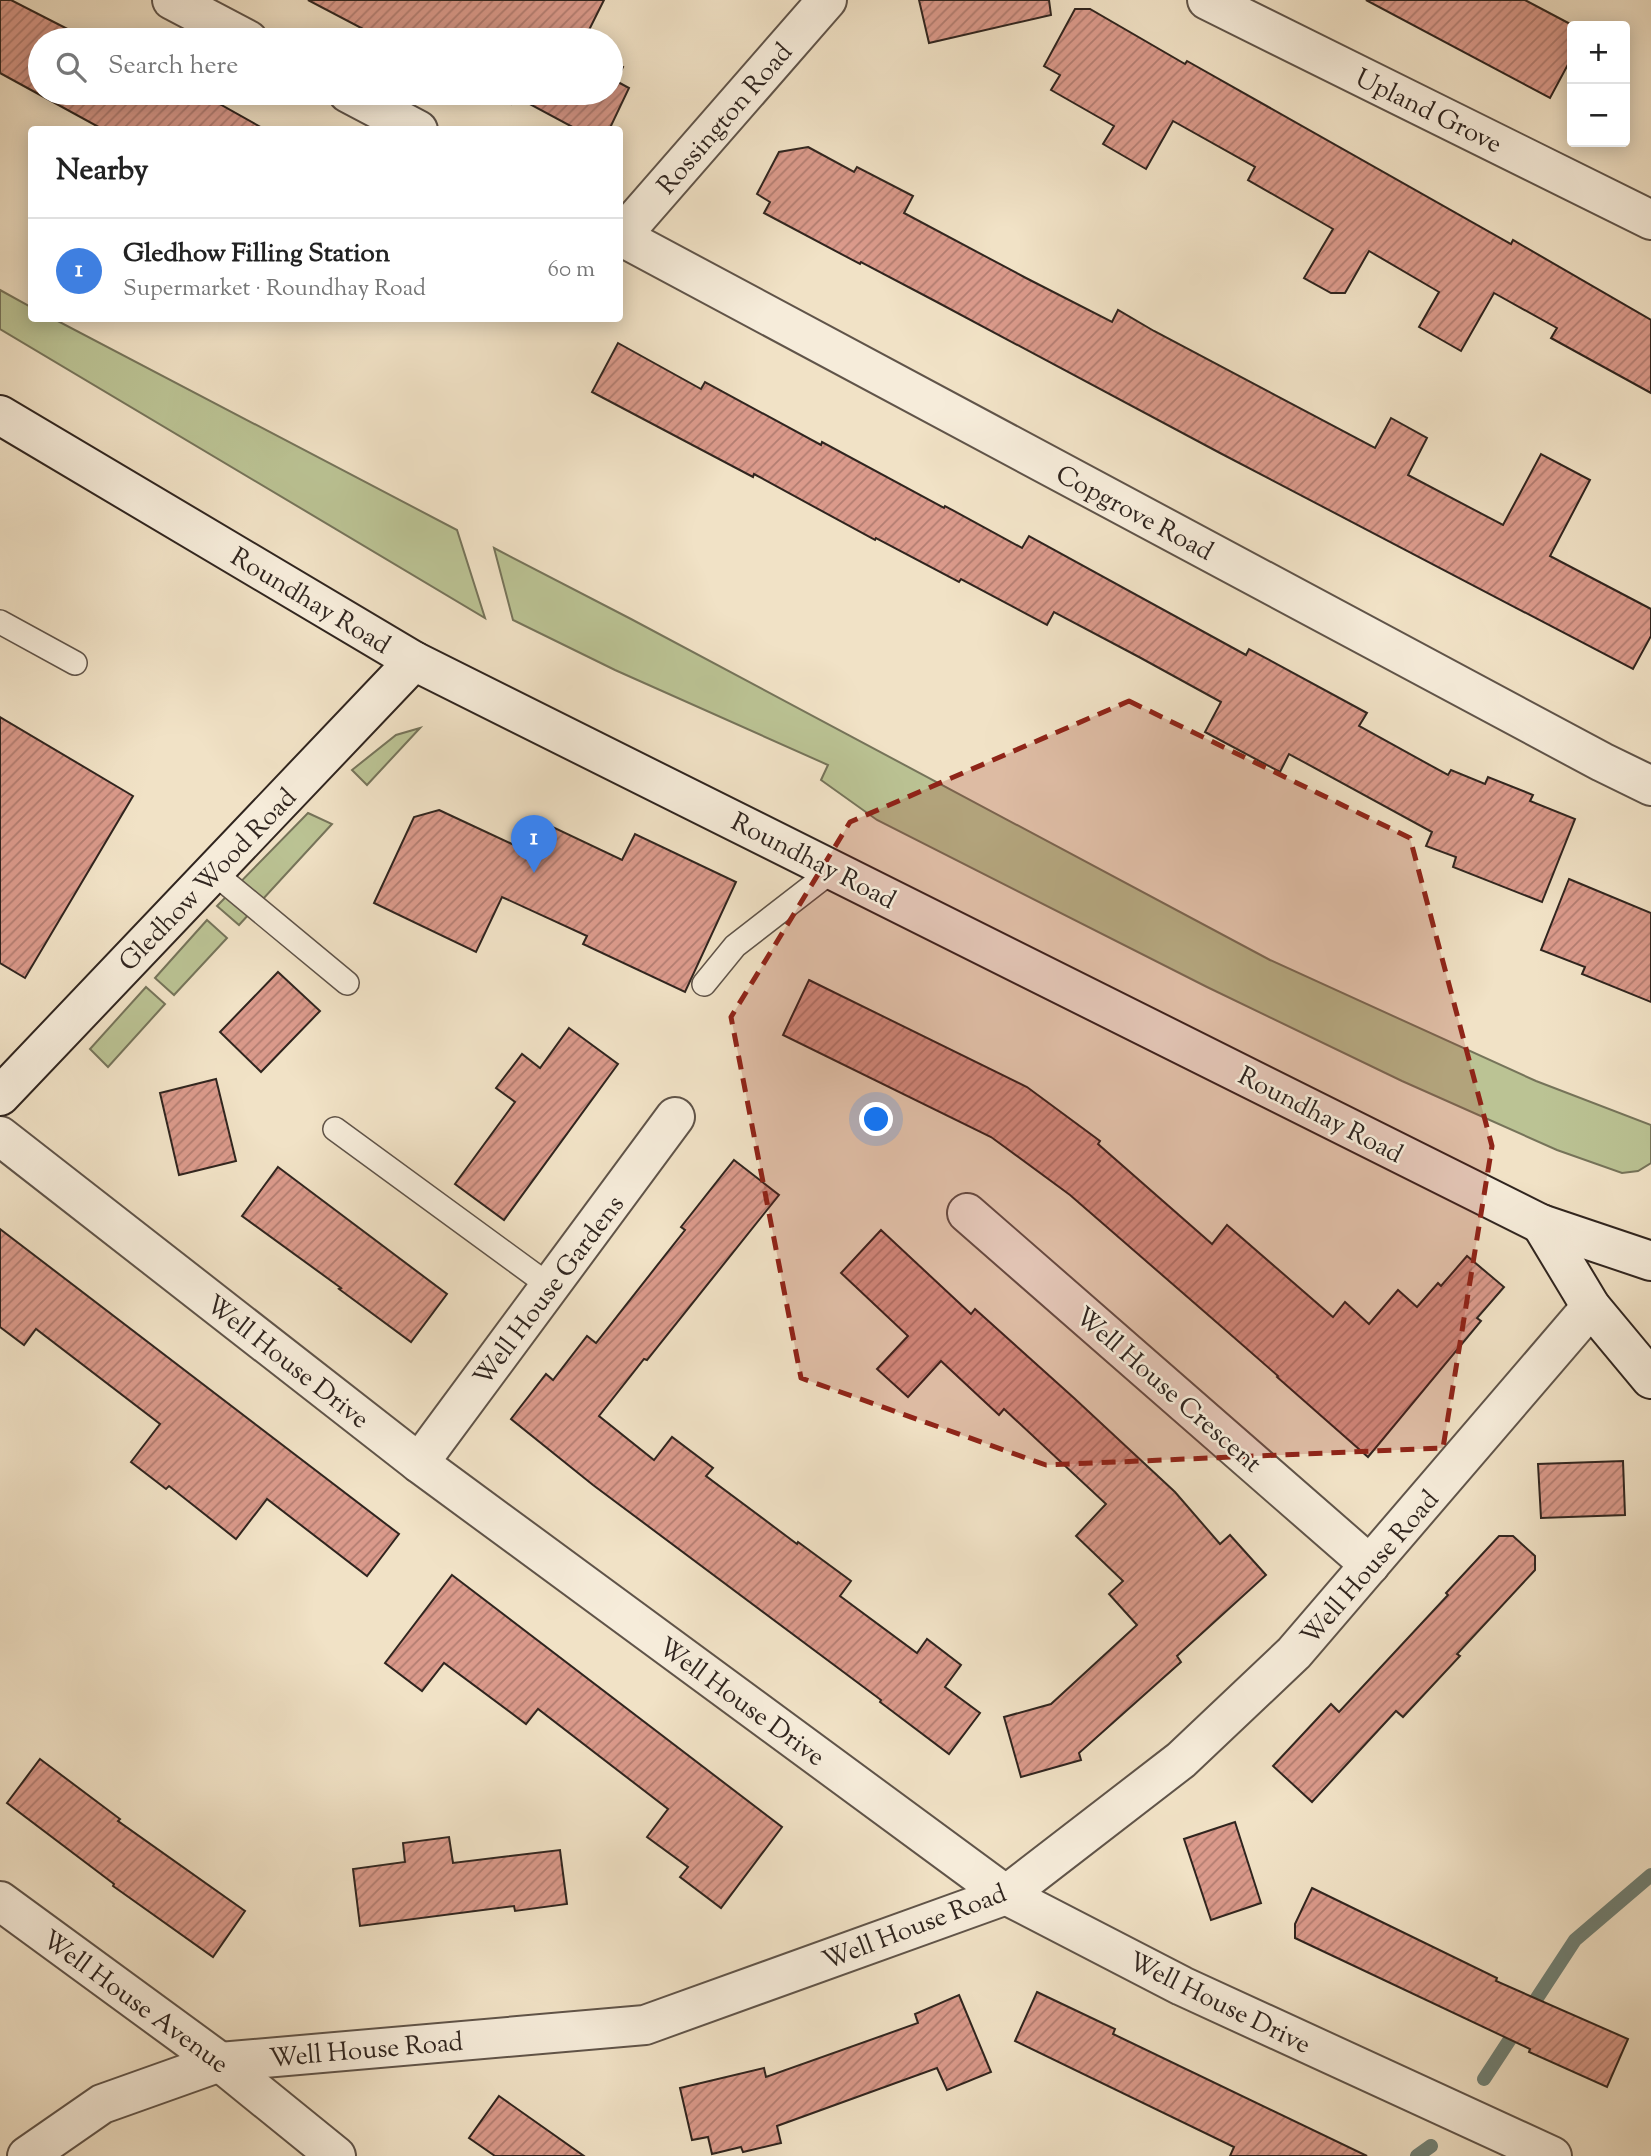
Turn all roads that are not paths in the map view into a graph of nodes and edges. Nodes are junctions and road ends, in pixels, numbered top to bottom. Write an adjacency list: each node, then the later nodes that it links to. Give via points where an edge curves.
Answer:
1 (172, 0): 4 (street)
2 (827, 0): 8 (street, Rossington Road)
3 (1207, 0): 7 (street, Upland Grove)
4 (225, 28)
5 (371, 105): 6 (street)
6 (410, 126)
7 (1651, 220)
8 (623, 233)
9 (623, 238): 14 (street, Copgrove Road)
10 (0, 415): 12 (street, Roundhay Road)
11 (0, 622): 13 (lane)
12 (414, 661): 15 (street, Roundhay Road); 16 (street, Gledhow Wood Road)
13 (75, 663)
14 (1651, 786)
15 (833, 870): 18 (lane, via 735,946); 24 (street, Roundhay Road)
16 (213, 872): 17 (lane); 19 (street, Gledhow Wood Road)
17 (347, 983)
18 (704, 984)
19 (0, 1096)
20 (675, 1117): 26 (street, Well House Gardens)
21 (335, 1129): 26 (lane)
22 (0, 1136): 29 (street, Well House Drive)
23 (967, 1213): 30 (street, Well House Crescent)
24 (1541, 1224): 25 (street, Roundhay Road); 27 (street)
25 (1651, 1261)
26 (551, 1287): 29 (street, Well House Gardens)
27 (1591, 1307): 28 (street); 30 (street, Well House Road)
28 (1651, 1379)
29 (419, 1463): 31 (street, Well House Drive)
30 (1370, 1565): 31 (street, Well House Road, via 1294,1653 1181,1760)
31 (1006, 1895): 33 (street, Well House Road, via 645,2025); 36 (street, Well House Drive, via 1182,1986)
32 (0, 1901): 33 (street, Well House Avenue)
33 (220, 2062): 34 (street, Well House Road, via 102,2104); 35 (street, Well House Avenue)
34 (27, 2156)
35 (337, 2156)
36 (1552, 2156)

